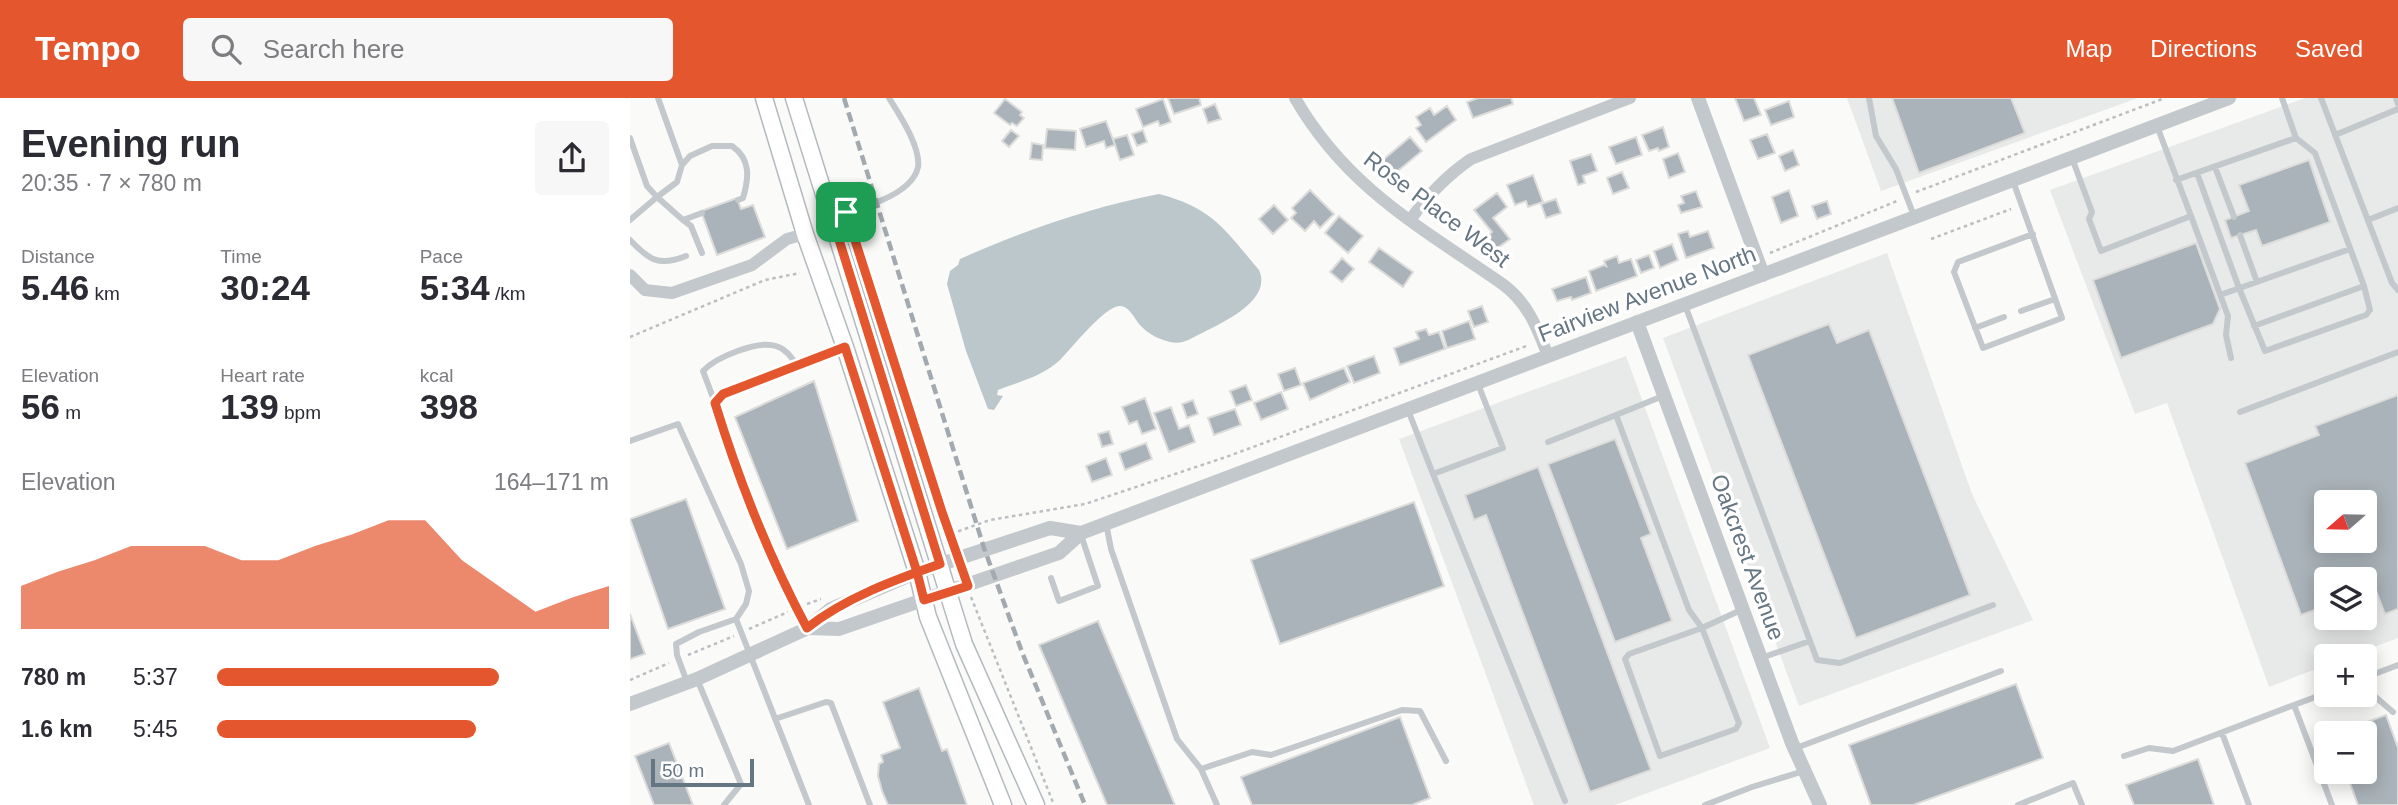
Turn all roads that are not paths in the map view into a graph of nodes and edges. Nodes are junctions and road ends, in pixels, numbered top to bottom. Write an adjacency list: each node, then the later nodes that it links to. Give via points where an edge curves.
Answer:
1 (658, 98): 19 (lane)
2 (764, 98): 36 (main road)
3 (794, 98): 28 (main road)
4 (889, 98): 28 (lane, via 911,134 918,166 910,183 877,203)
5 (1295, 98): 34 (street, Rose Place West, via 1348,170)
6 (1630, 98): 34 (street, via 1471,159 1435,187)
7 (1698, 98): 44 (street)
8 (1868, 98): 30 (lane, via 1876,136 1896,169)
9 (2229, 98): 14 (street, Fairview Avenue North)
10 (2282, 98): 17 (lane)
11 (2321, 98): 15 (lane)
12 (2396, 98): 13 (lane)
13 (2398, 107): 15 (lane)
14 (2156, 126): 18 (street, Fairview Avenue North); 22 (lane)
15 (2335, 135): 35 (lane)
16 (630, 138): 24 (lane, via 647,186)
17 (2296, 138): 20 (lane); 40 (lane, via 2315,153)
18 (2072, 158): 23 (street, Fairview Avenue North); 29 (lane, via 2101,251)
19 (682, 165): 24 (lane, via 677,182); 25 (lane, via 712,146 732,146 744,158 749,175 743,198)
20 (2215, 167): 21 (lane); 31 (lane)
21 (2197, 173): 22 (lane); 47 (lane)
22 (2176, 180): 29 (lane)
23 (2013, 181): 30 (street, Fairview Avenue North); 37 (lane)
24 (657, 197): 32 (lane); 33 (lane)
25 (738, 200)
26 (2398, 208): 35 (lane)
27 (702, 213): 33 (lane)
28 (831, 214): 73 (main road)
29 (2191, 216): 49 (lane)
30 (1915, 217): 44 (street, Fairview Avenue North)
31 (2234, 217)
32 (630, 220)
33 (683, 220): 41 (lane, via 691,226)
34 (1410, 220): 59 (street, Rose Place West, via 1520,299)
35 (2368, 220): 48 (lane)
36 (805, 234): 43 (street, via 788,239 752,265 671,293 645,290); 57 (main road)
37 (2033, 234): 50 (lane); 56 (lane, via 1955,266)
38 (2240, 235): 45 (lane)
39 (630, 240): 42 (lane, via 653,260 666,263)
40 (2350, 248): 45 (lane); 46 (lane)
41 (702, 253)
42 (686, 256)
43 (630, 275)
44 (1763, 275): 51 (street, Fairview Avenue North)
45 (2258, 282): 47 (lane)
46 (2364, 286): 55 (lane); 55 (lane, via 2370,310 2366,315 2269,352 2263,349)
47 (2239, 288): 49 (lane); 55 (lane)
48 (2398, 290)
49 (2220, 295): 60 (lane, via 2228,316)
50 (2055, 299): 52 (lane); 56 (lane, via 2062,318 1983,348)
51 (1684, 304): 54 (street, Fairview Avenue North); 83 (lane)
52 (2021, 311)
53 (2004, 317): 56 (lane)
54 (1637, 322): 59 (street, Fairview Avenue North); 63 (street, Oakcrest Avenue)
55 (2254, 326)
56 (1975, 328)
57 (845, 347): 61 (lane); 74 (main road)
58 (2398, 352): 66 (lane)
59 (1548, 355): 62 (street, Fairview Avenue North)
60 (2231, 358)
61 (797, 365): 64 (lane, via 723,394); 64 (lane, via 774,344 761,344 711,362 704,371)
62 (1477, 383): 65 (street, Fairview Avenue North); 70 (lane, via 1503,447)
63 (1664, 396): 67 (lane); 79 (street, Oakcrest Avenue)
64 (715, 403): 81 (lane, via 764,539)
65 (1408, 410): 70 (lane); 71 (street, Fairview Avenue North)
66 (2240, 412)
67 (1616, 415): 69 (lane); 82 (lane, via 1689,610)
68 (630, 441): 80 (lane, via 678,424 749,591)
69 (1548, 442)
70 (1433, 474): 102 (lane)
71 (1106, 523): 72 (street, Fairview Avenue North); 100 (lane, via 1168,717 1177,740)
72 (1081, 533): 73 (street, Fairview Avenue North, via 1050,528); 75 (lane, via 1098,586 1059,601); 76 (street, Fairview Avenue North, via 1059,553)
73 (940, 564): 74 (street, Fairview Avenue North); 76 (main road)
74 (917, 572): 77 (main road); 81 (street, Fairview Avenue North, via 831,609)
75 (1051, 578)
76 (948, 592): 77 (street, Fairview Avenue North); 107 (main road, via 964,645)
77 (924, 600): 81 (street, Fairview Avenue North, via 839,629); 106 (main road)
78 (1993, 605): 83 (lane, via 1840,663 1817,660)
79 (1743, 609): 82 (lane); 85 (street, Oakcrest Avenue)
80 (736, 620): 84 (lane); 89 (lane, via 676,644 678,659)
81 (807, 628): 84 (street, Fairview Avenue North)
82 (1702, 628): 82 (lane, via 1738,723 1736,729 1660,756 1625,659)
83 (1810, 641): 85 (lane)
84 (748, 655): 89 (street, Fairview Avenue North); 95 (lane)
85 (1761, 658): 97 (street, Oakcrest Avenue)
86 (2398, 665): 88 (lane)
87 (2001, 671): 97 (lane)
88 (2377, 673)
89 (692, 681): 92 (street, Fairview Avenue North); 103 (lane, via 741,784)
90 (2314, 698): 93 (lane)
91 (2377, 698): 94 (lane)
92 (630, 704)
93 (2294, 705): 96 (lane); 114 (lane)
94 (2393, 712)
95 (775, 719): 104 (lane); 105 (lane, via 831,704)
96 (2222, 733): 98 (lane, via 2173,751 2149,748); 113 (lane)
97 (1794, 748): 101 (street, Oakcrest Avenue)
98 (2124, 756)
99 (1446, 761): 100 (lane, via 1420,711 1402,710 1271,755 1252,752)
100 (1201, 769): 108 (lane)
101 (1804, 771): 109 (lane); 110 (street, Oakcrest Avenue)
102 (1565, 801)
103 (724, 805)
104 (809, 805)
105 (870, 805)
106 (1003, 805)
107 (1035, 805)
108 (1217, 805)
109 (1705, 805)
110 (1820, 805)
111 (2018, 805): 112 (lane, via 2073,783)
112 (2082, 805)
113 (2249, 805)
114 (2332, 805)

